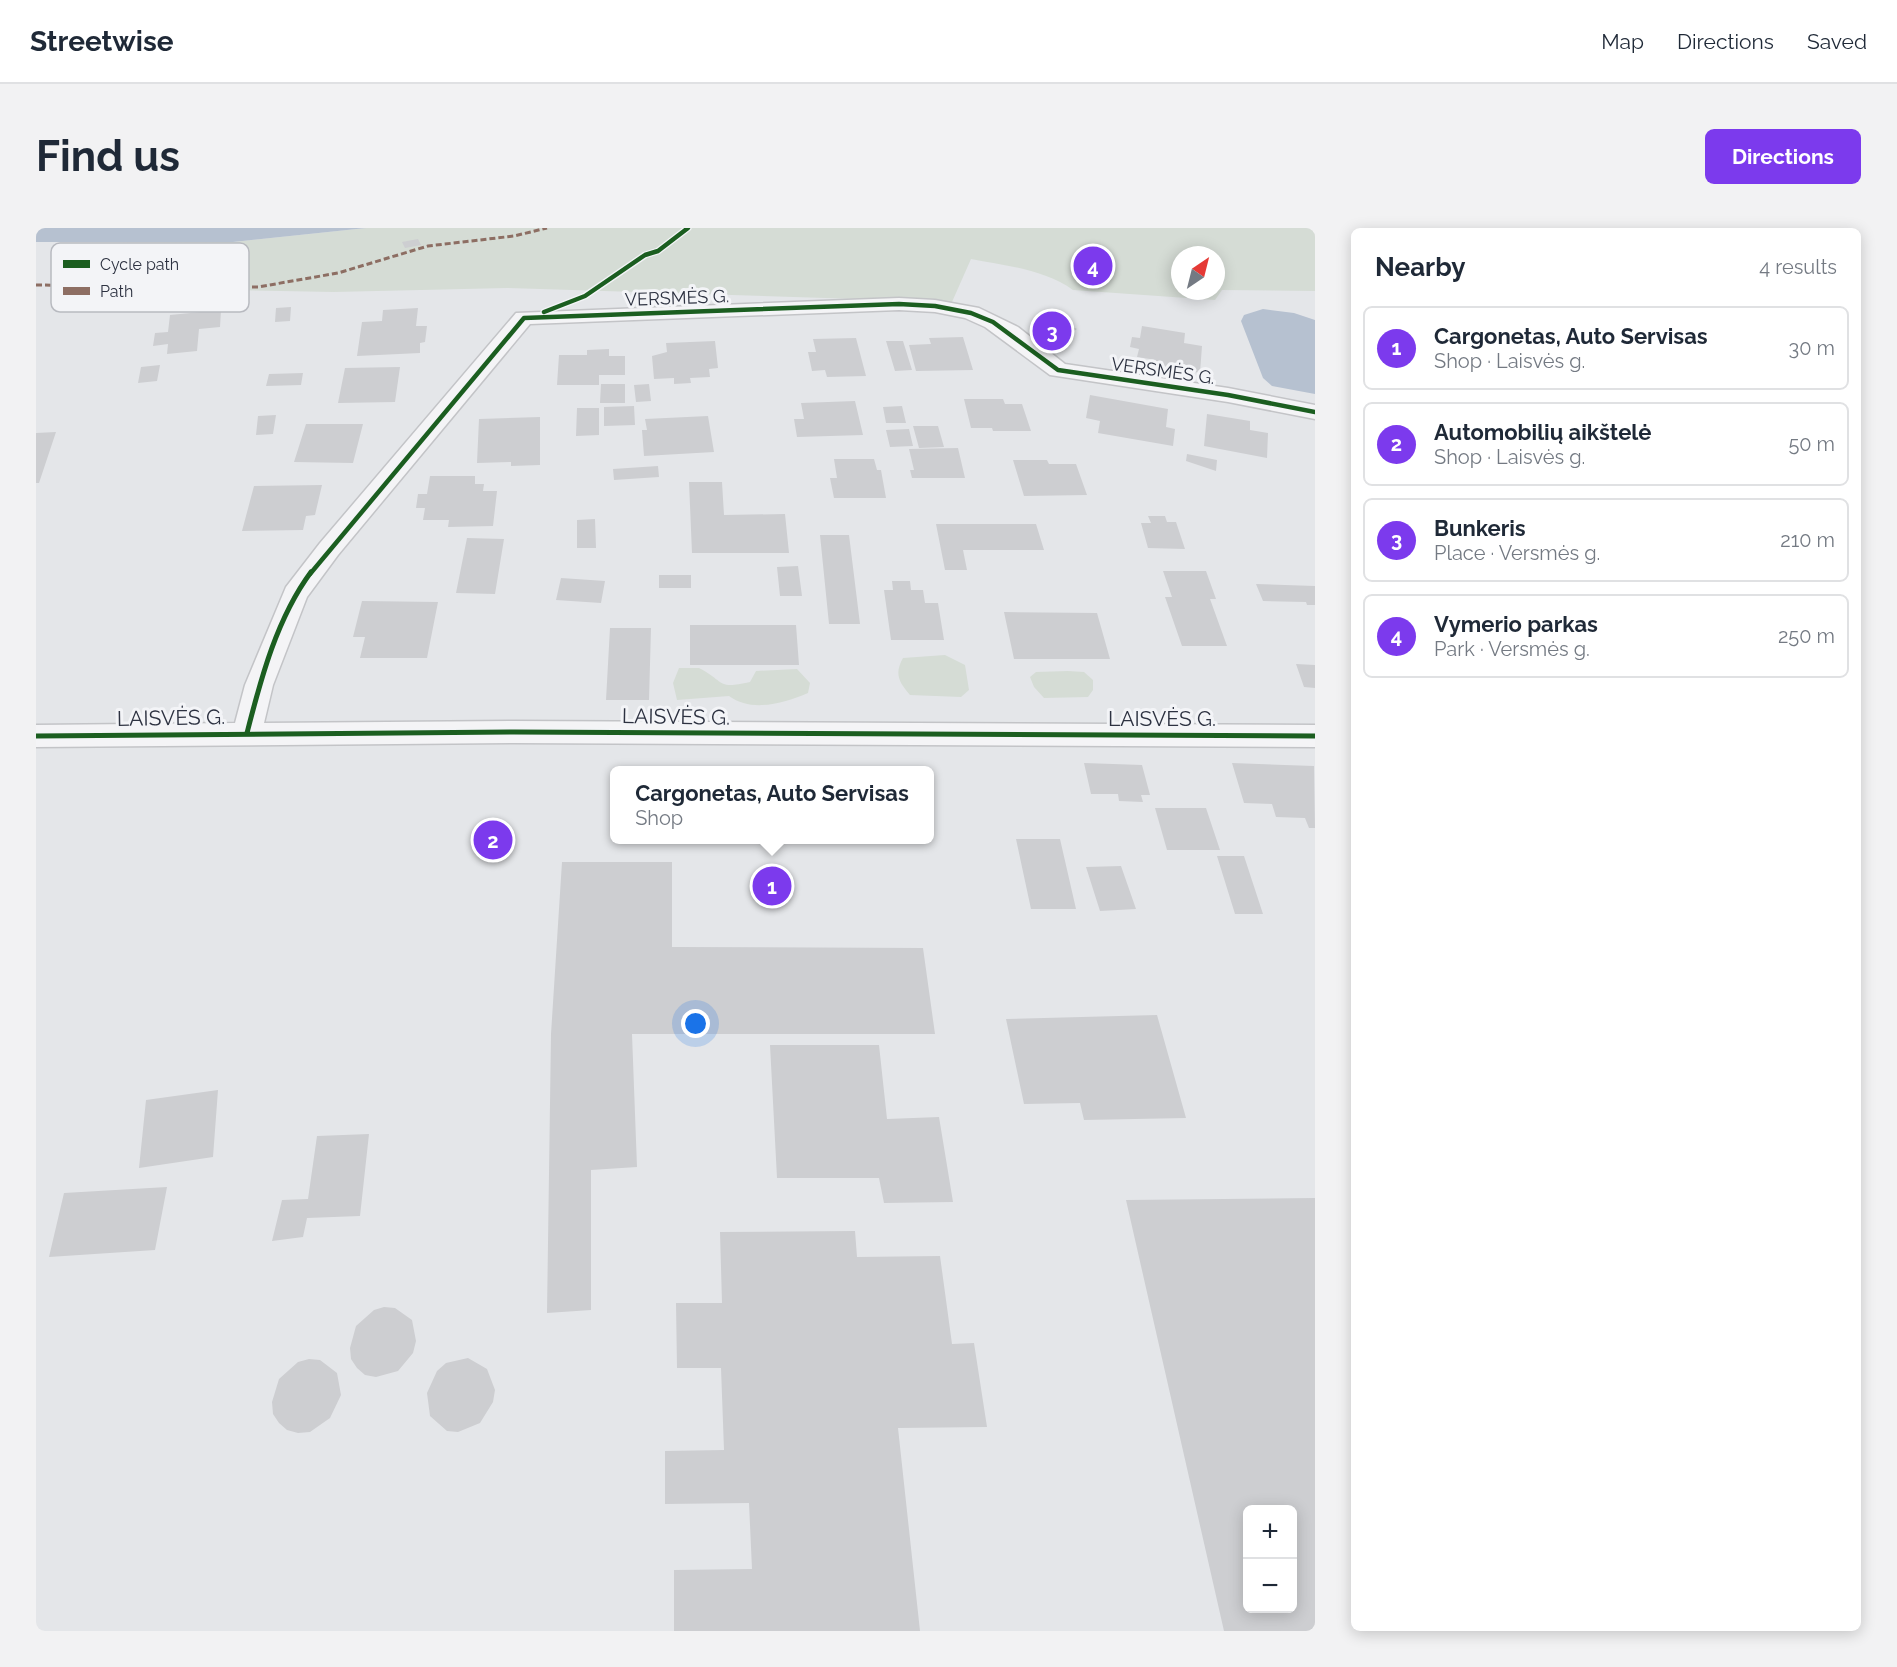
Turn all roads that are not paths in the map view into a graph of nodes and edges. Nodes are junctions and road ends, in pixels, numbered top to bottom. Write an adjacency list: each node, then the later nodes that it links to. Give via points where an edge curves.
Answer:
1 (1315, 412): 2 (street, VERSMĖS G., via 1058,370 993,322 935,306 899,304 524,318 295,594 259,685)
2 (247, 734): 3 (street, LAISVĖS G.); 4 (street, LAISVĖS G.)
3 (36, 736)
4 (1315, 736)

